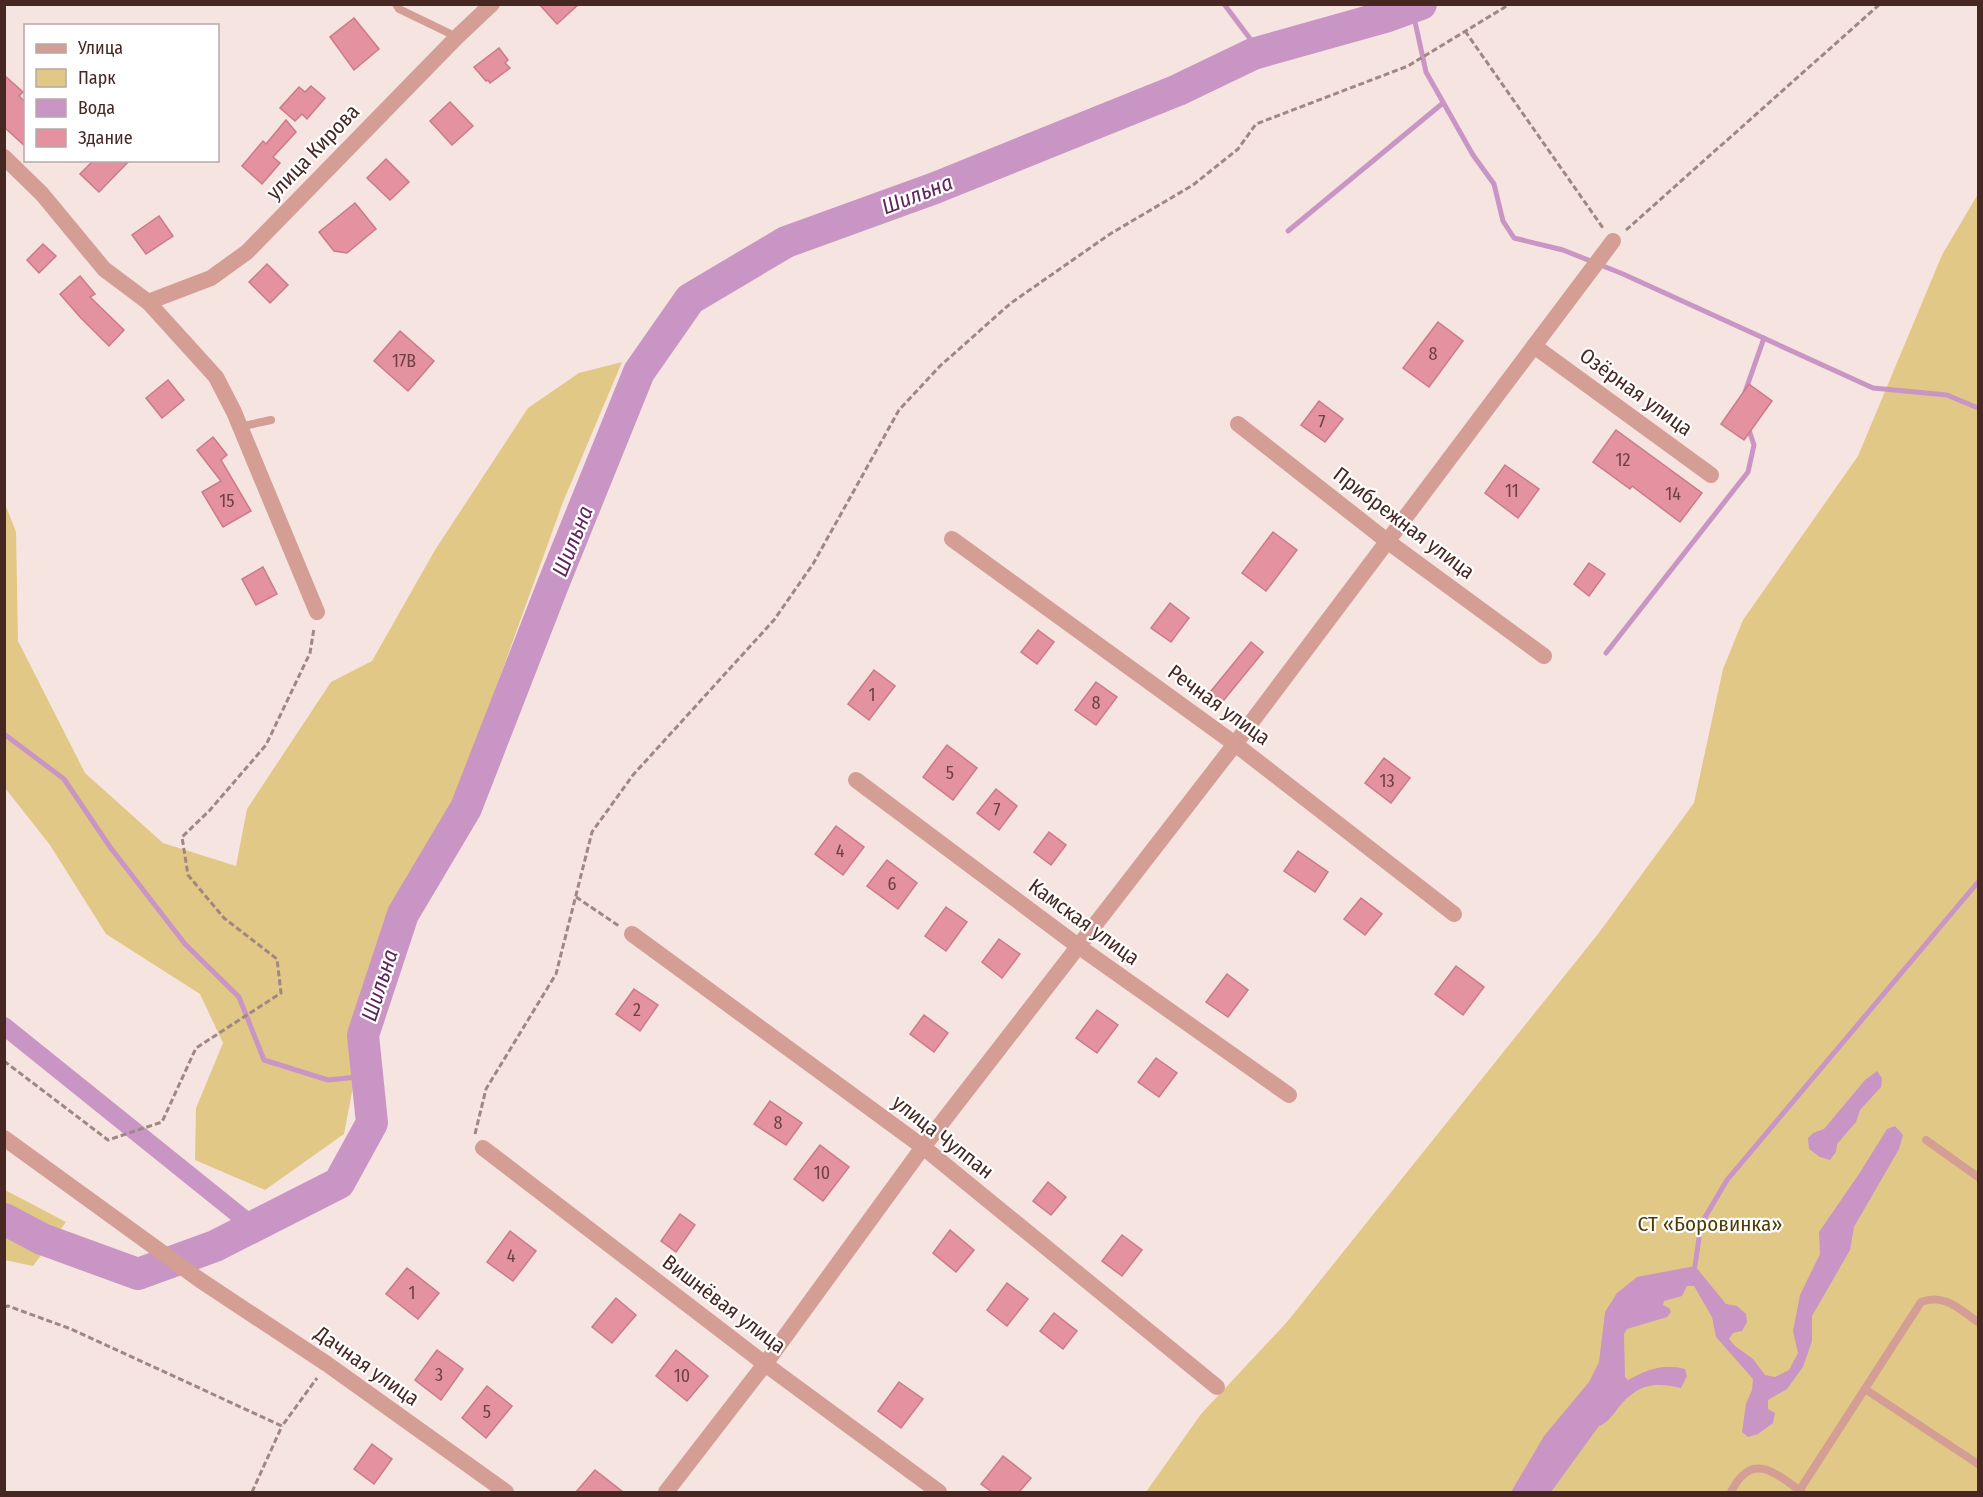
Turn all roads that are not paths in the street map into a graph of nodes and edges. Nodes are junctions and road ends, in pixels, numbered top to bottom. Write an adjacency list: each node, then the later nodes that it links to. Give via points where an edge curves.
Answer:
1 (396, 4): 3 (lane)
2 (492, 4): 3 (street, улица Кирова)
3 (457, 37): 6 (street, улица Кирова, via 247,252 212,278)
4 (4, 157): 6 (street, via 42,194 104,269)
5 (1613, 241): 7 (street)
6 (148, 302): 10 (street, via 216,377)
7 (1534, 346): 11 (street, Озёрная улица); 13 (street)
8 (271, 420): 10 (lane)
9 (1238, 424): 13 (street, Прибрежная улица)
10 (239, 427): 14 (street)
11 (1711, 475)
12 (952, 539): 16 (street, Речная улица)
13 (1388, 541): 15 (street, Прибрежная улица); 16 (street)
14 (317, 612)
15 (1544, 656)
16 (1236, 744): 18 (street, Речная улица); 20 (street)
17 (856, 780): 20 (street, Камская улица)
18 (1454, 914)
19 (632, 934): 24 (street, улица Чулпан)
20 (1078, 946): 21 (street, Камская улица); 24 (street)
21 (1289, 1095)
22 (4, 1138): 32 (street, Дачная улица, via 200,1280 327,1364)
23 (1926, 1140): 26 (lane)
24 (923, 1147): 28 (street); 29 (street, улица Чулпан)
25 (483, 1148): 28 (street, Вишнёвая улица)
26 (1978, 1177)
27 (1978, 1322): 30 (lane, via 1947,1300 1933,1298 1921,1302)
28 (765, 1364): 33 (street); 34 (street, Вишнёвая улица)
29 (1217, 1387)
30 (1865, 1389): 31 (lane); 36 (lane)
31 (1978, 1464)
32 (506, 1492)
33 (666, 1492)
34 (939, 1492)
35 (1731, 1492): 36 (lane, via 1742,1475 1754,1469 1768,1469)
36 (1801, 1492)

